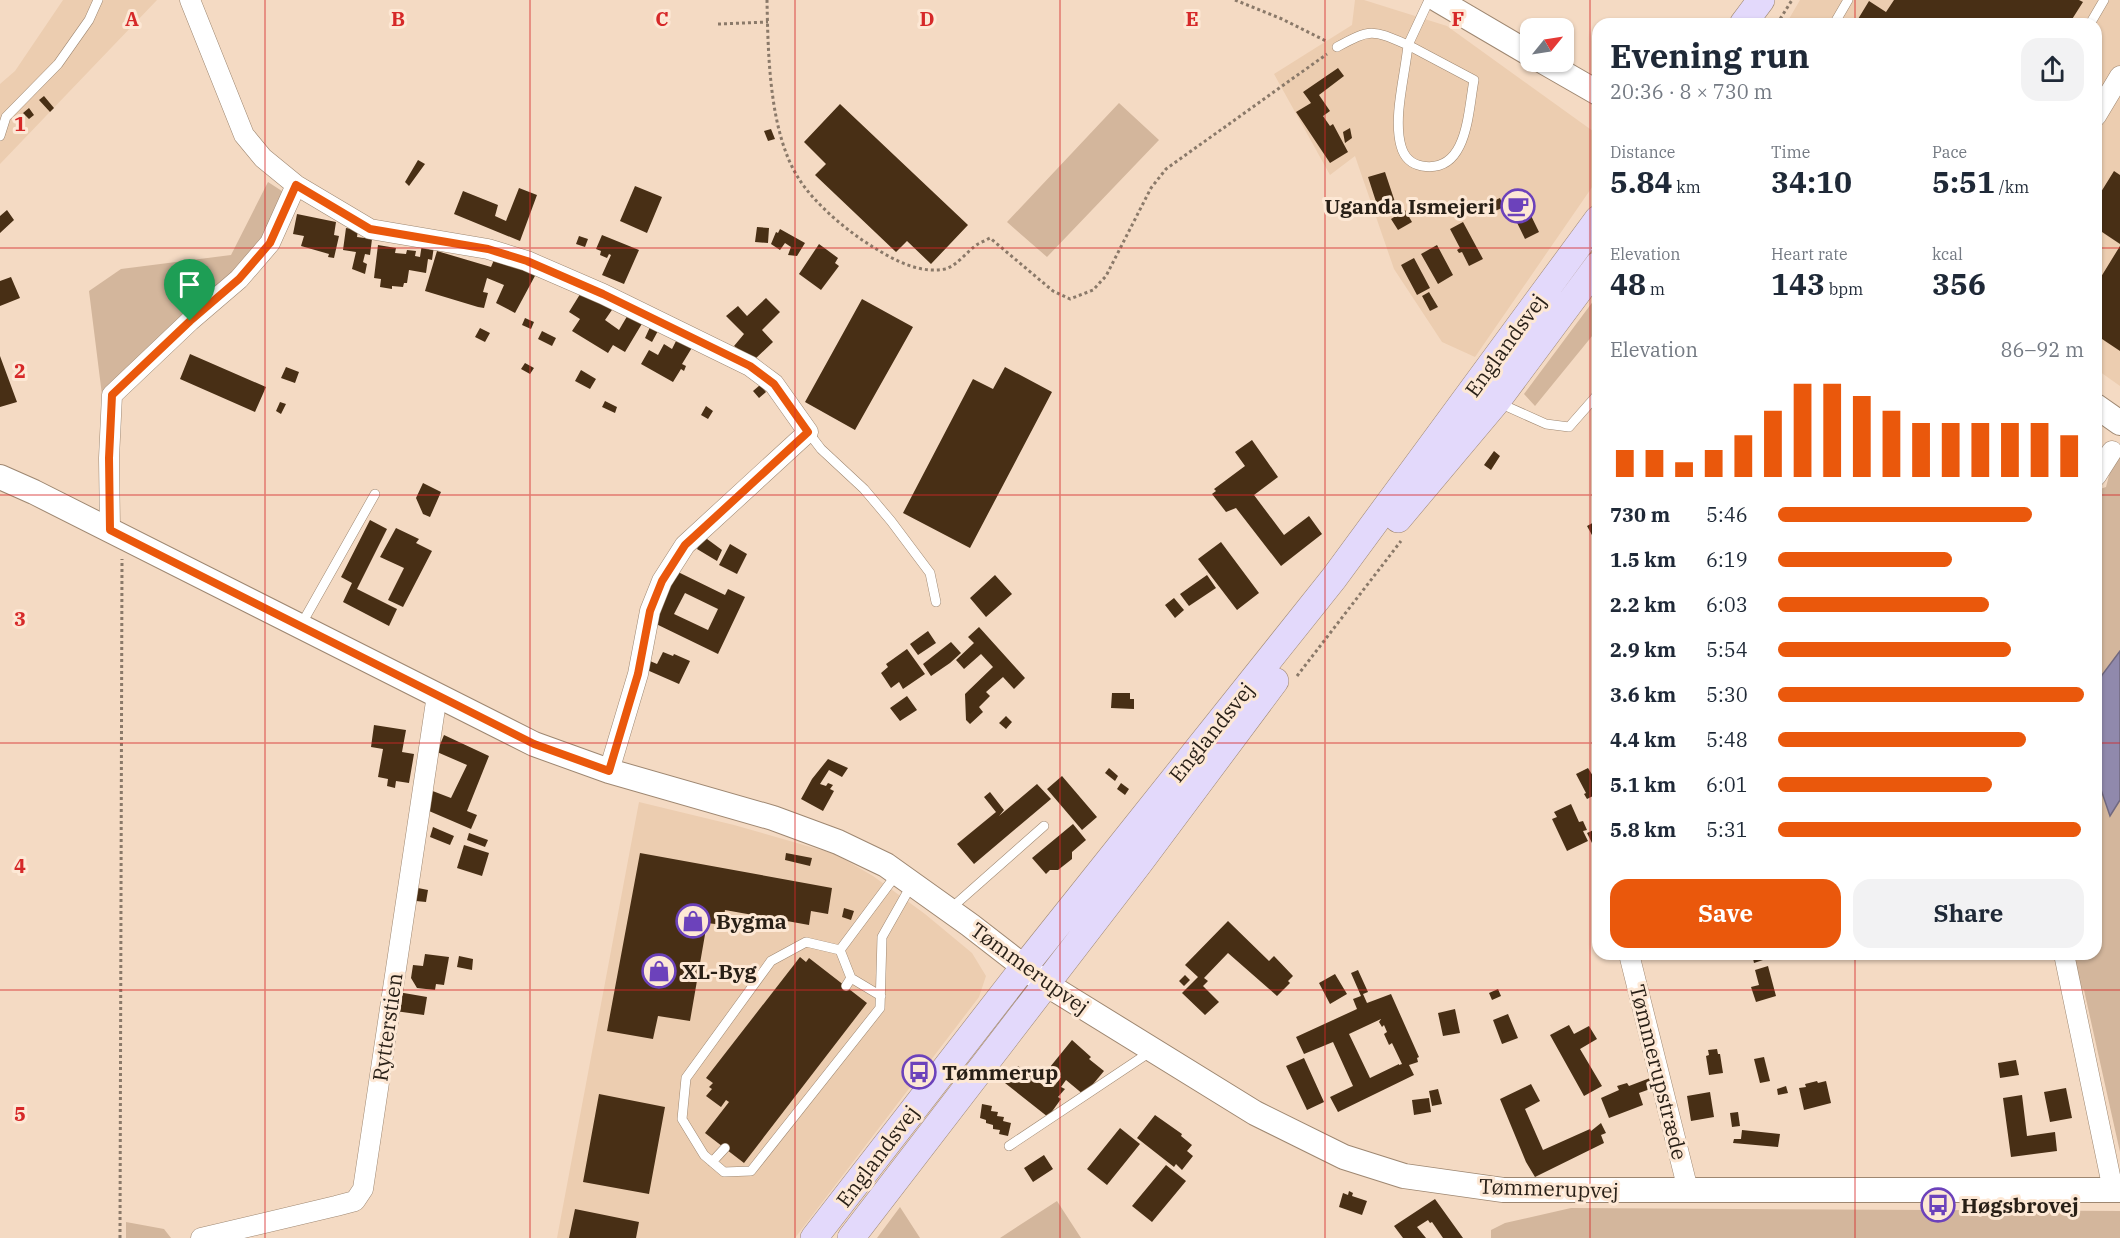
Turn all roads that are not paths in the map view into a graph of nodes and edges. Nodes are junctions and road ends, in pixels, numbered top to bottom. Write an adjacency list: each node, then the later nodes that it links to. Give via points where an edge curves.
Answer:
1 (98, 0): 16 (lane, via 58,64 6,117)
2 (190, 0): 17 (street, via 244,135 263,158)
3 (1429, 0): 9 (lane)
4 (1438, 0): 11 (street)
5 (1848, 0): 7 (lane)
6 (2104, 0): 8 (lane)
7 (1838, 18)
8 (2094, 18)
9 (1408, 45): 9 (lane, via 1474,80 1463,142 1449,162 1441,166 1409,162 1401,149 1397,125); 10 (lane, via 1380,33 1360,34)
10 (1337, 46)
11 (1520, 48)
12 (1561, 72): 14 (street)
13 (2120, 76): 15 (street)
14 (1592, 90)
15 (2102, 106)
16 (0, 136)
17 (296, 185): 24 (street, via 370,229 488,249 527,261 603,294 750,366 774,384); 29 (street, via 270,243 239,279 112,395 109,458)
18 (1592, 228): 20 (main road, Englandsvej)
19 (1592, 272): 20 (main road, Englandsvej)
20 (1486, 394): 21 (lane, via 1546,424 1569,427); 40 (main road, Englandsvej, via 1334,578); 41 (main road, Englandsvej)
21 (1592, 401)
22 (2102, 410): 23 (street)
23 (2120, 423)
24 (808, 432): 30 (lane, via 891,520 930,573); 33 (street, via 685,545 662,581 650,611 638,674)
25 (2112, 451): 26 (street)
26 (2102, 467)
27 (0, 477): 29 (street, Tømmerupvej)
28 (375, 494): 31 (lane)
29 (116, 533): 31 (street, Tømmerupvej)
30 (936, 602)
31 (300, 626): 32 (street, Tømmerupvej)
32 (437, 694): 33 (street, Tømmerupvej, via 534,744); 49 (street, Rytterstien, via 363,1190 355,1201)
33 (609, 771): 35 (street, Tømmerupvej, via 773,818 838,842)
34 (1044, 826): 36 (lane)
35 (905, 878): 36 (street, Tømmerupvej); 37 (lane); 42 (lane, via 882,937)
36 (949, 910): 40 (street, Tømmerupvej)
37 (840, 950): 42 (lane, via 848,982); 46 (lane, via 806,942 771,961 686,1078 682,1119)
38 (1630, 960): 47 (street, Tømmerupstræde)
39 (2065, 960): 48 (street)
40 (1024, 968): 41 (street, Tømmerupvej); 50 (main road, Englandsvej)
41 (1046, 984): 43 (street, Tømmerupvej); 51 (main road, Englandsvej)
42 (881, 996): 46 (lane, via 880,1008 752,1171 724,1172)
43 (1152, 1050): 44 (lane); 47 (street, Tømmerupvej, via 1265,1118 1344,1157 1404,1176 1503,1190)
44 (1009, 1146)
45 (725, 1148): 46 (lane)
46 (712, 1162)
47 (1688, 1190): 48 (street, Tømmerupvej)
48 (2116, 1190)
49 (201, 1238)
50 (814, 1238)
51 (851, 1238)

